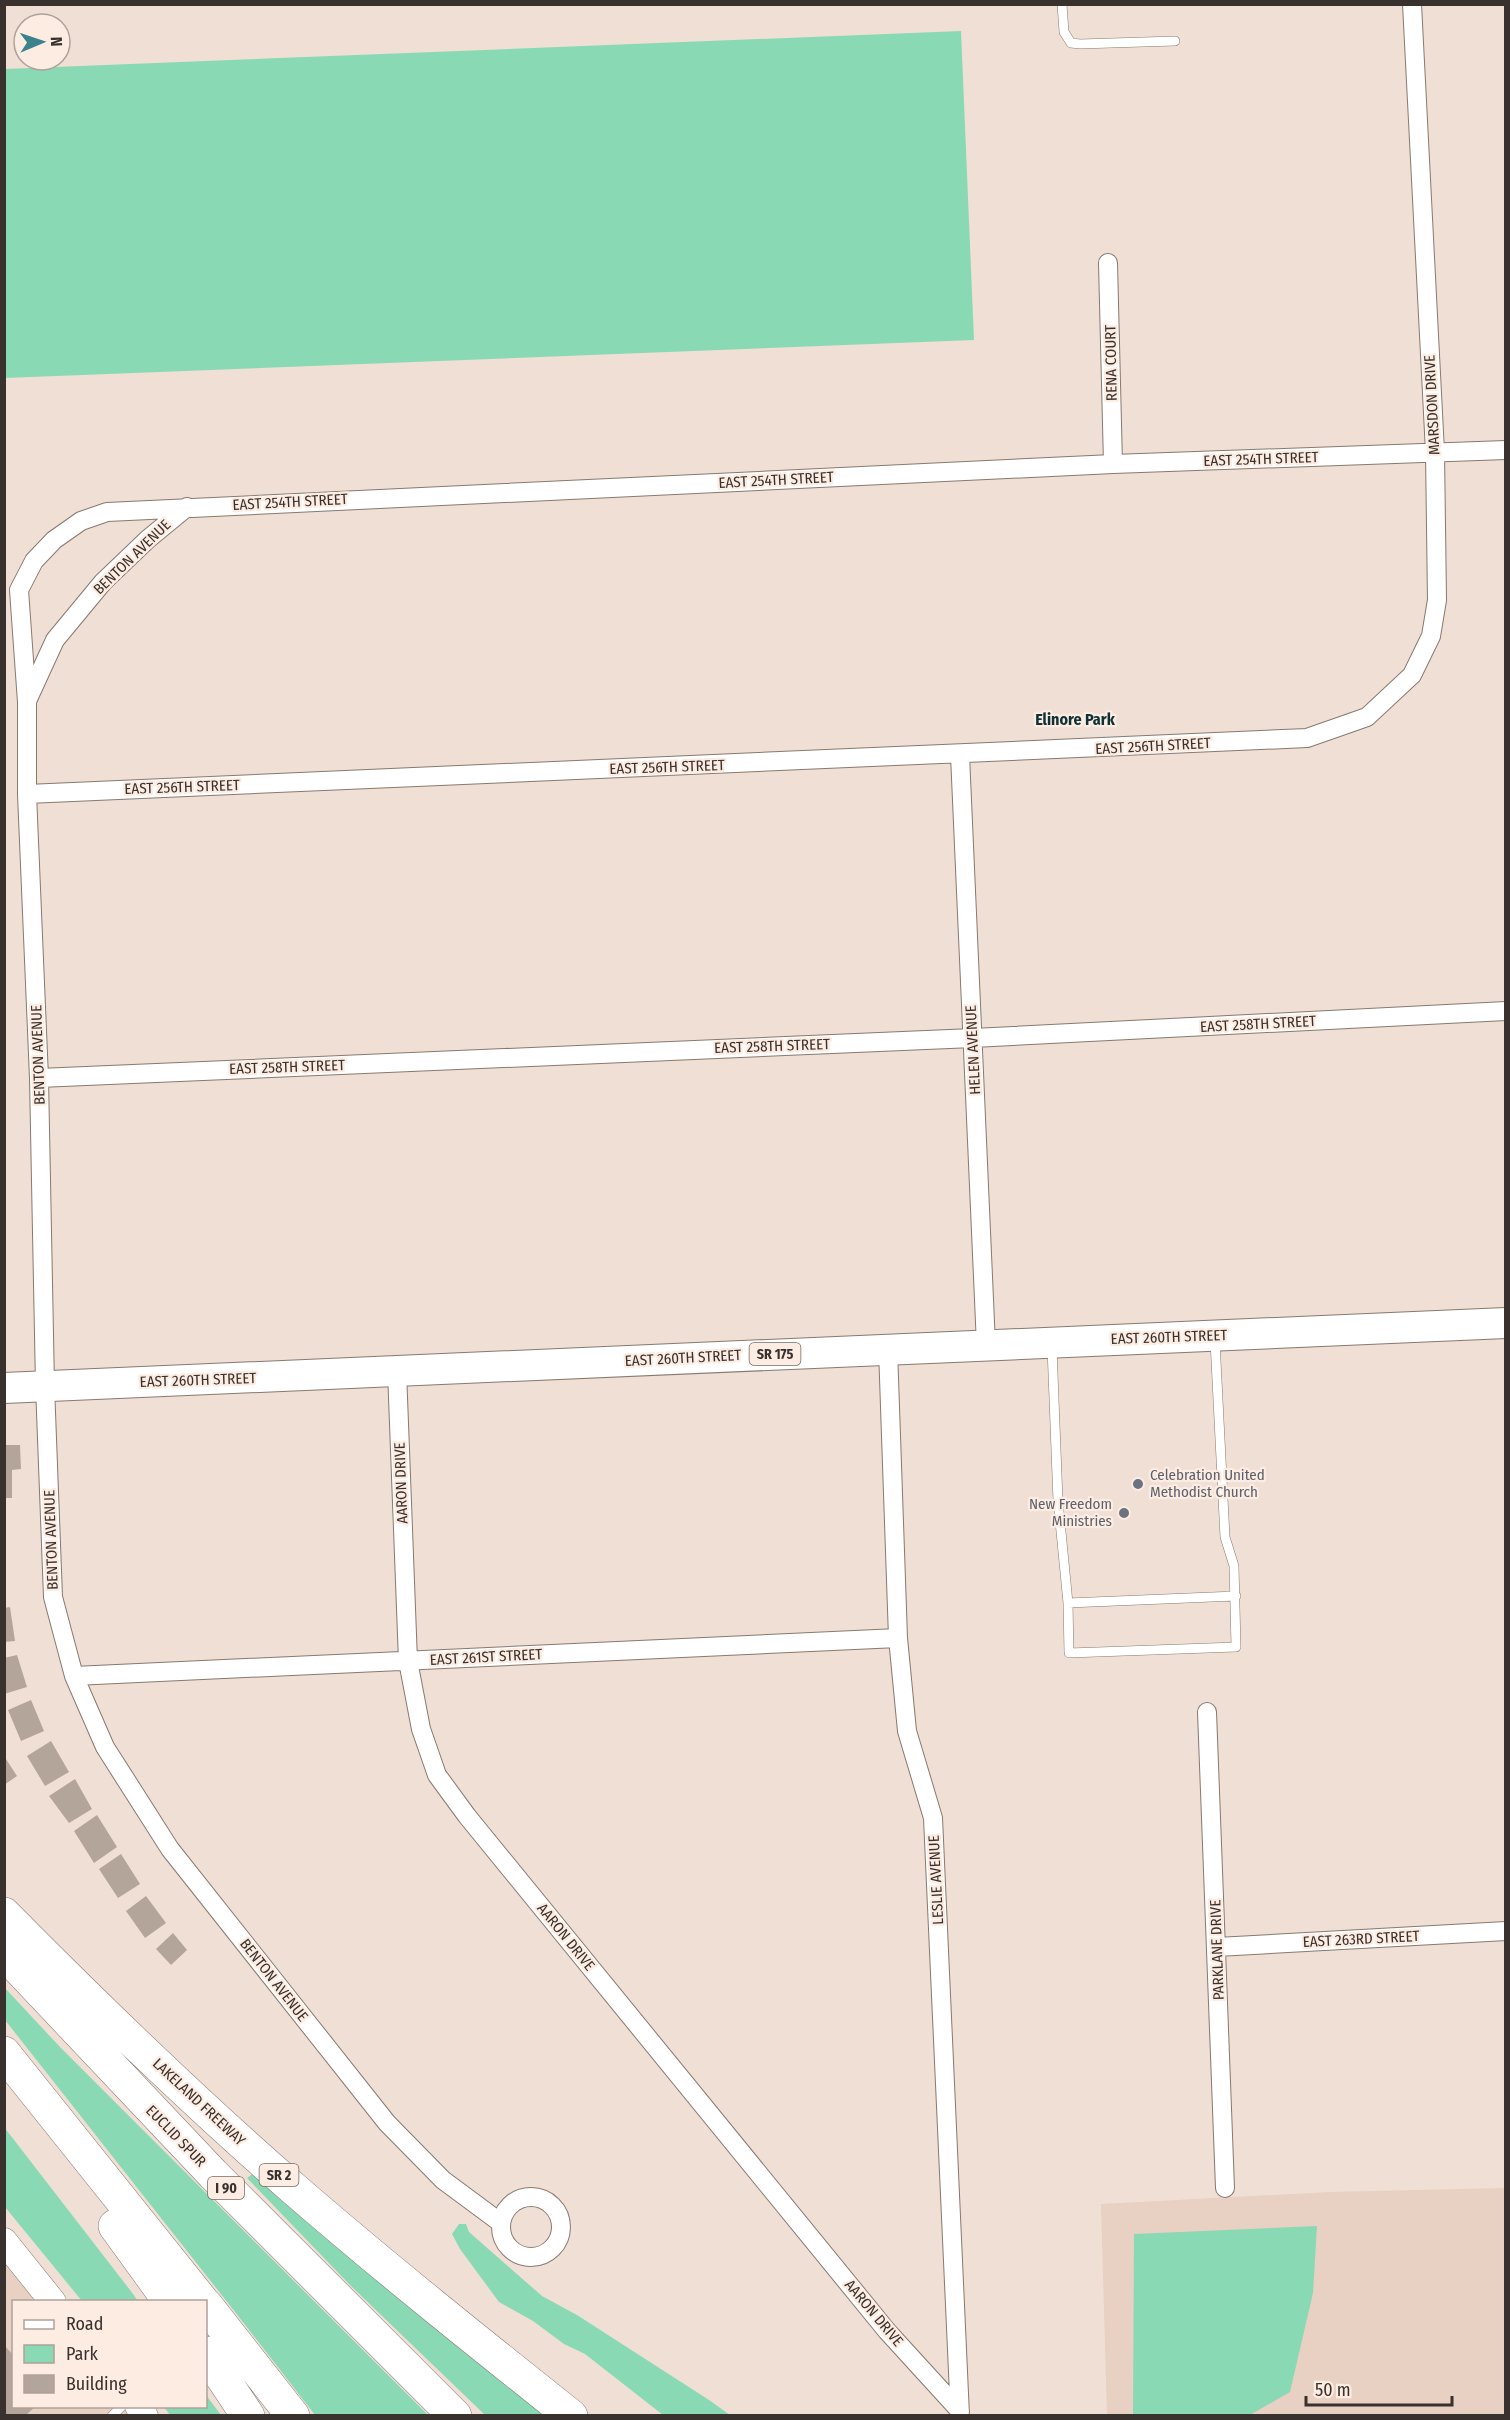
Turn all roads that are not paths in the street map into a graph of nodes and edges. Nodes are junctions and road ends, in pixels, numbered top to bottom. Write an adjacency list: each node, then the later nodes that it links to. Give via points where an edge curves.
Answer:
1 (1062, 4): 3 (lane, via 1064,32 1071,43)
2 (1412, 4): 6 (street, MARSDON DRIVE)
3 (1175, 41)
4 (1108, 263): 7 (street, RENA COURT)
5 (1506, 450): 6 (street, EAST 254TH STREET)
6 (1435, 452): 7 (street, EAST 254TH STREET); 11 (street, MARSDON DRIVE, via 1437,600 1431,636 1412,675 1367,717)
7 (1113, 464): 8 (street, EAST 254TH STREET)
8 (187, 507): 9 (street, EAST 254TH STREET, via 107,512 81,521); 10 (street, BENTON AVENUE, via 103,582 56,640)
9 (54, 540): 10 (street, BENTON AVENUE, via 34,561 19,590)
10 (27, 702): 13 (street, BENTON AVENUE)
11 (1307, 738): 12 (street, EAST 256TH STREET)
12 (960, 755): 13 (street, EAST 256TH STREET); 15 (street, HELEN AVENUE)
13 (27, 794): 16 (street, BENTON AVENUE)
14 (1506, 1011): 15 (street, EAST 258TH STREET)
15 (973, 1038): 16 (street, EAST 258TH STREET); 20 (street, HELEN AVENUE)
16 (39, 1078): 23 (street, BENTON AVENUE)
17 (1506, 1323): 18 (main road, EAST 260TH STREET / SR 175)
18 (1215, 1335): 19 (main road, EAST 260TH STREET / SR 175); 25 (lane, via 1224,1528 1234,1566)
19 (1052, 1342): 20 (main road, EAST 260TH STREET / SR 175); 26 (lane, via 1058,1501)
20 (986, 1345): 21 (main road, EAST 260TH STREET / SR 175)
21 (888, 1348): 22 (main road, EAST 260TH STREET / SR 175); 27 (street, LESLIE AVENUE)
22 (397, 1371): 23 (main road, EAST 260TH STREET / SR 175); 28 (street, AARON DRIVE)
23 (45, 1386): 24 (main road, EAST 260TH STREET / SR 175); 29 (street, BENTON AVENUE, via 53,1597)
24 (4, 1388)
25 (1236, 1596): 26 (lane); 26 (lane, via 1236,1647 1070,1653)
26 (1068, 1603)
27 (898, 1638): 28 (street, EAST 261ST STREET); 45 (street, LESLIE AVENUE, via 907,1731 933,1818)
28 (408, 1661): 29 (street, EAST 261ST STREET); 45 (street, AARON DRIVE, via 421,1729 443,1784 887,2331)
29 (74, 1676): 38 (street, BENTON AVENUE, via 105,1747 170,1850 387,2123 443,2180)
30 (1207, 1712): 33 (street, PARKLANE DRIVE)
31 (4, 1914): 49 (highway, LAKELAND FREEWAY / SR 2, via 276,2173)
32 (1506, 1931): 33 (street, EAST 263RD STREET)
33 (1217, 1947): 37 (street, PARKLANE DRIVE)
34 (4, 1953): 48 (highway, EUCLID SPUR / I 90, via 213,2174)
35 (4, 2053): 42 (highway)
36 (4, 2086): 41 (highway)
37 (1225, 2188)
38 (501, 2223)
39 (4, 2241): 40 (street)
40 (52, 2300)
41 (169, 2300)
42 (201, 2300)
43 (207, 2306): 47 (highway)
44 (207, 2354): 46 (highway)
45 (960, 2413)
46 (248, 2415)
47 (293, 2415)
48 (455, 2415)
49 (571, 2415)

